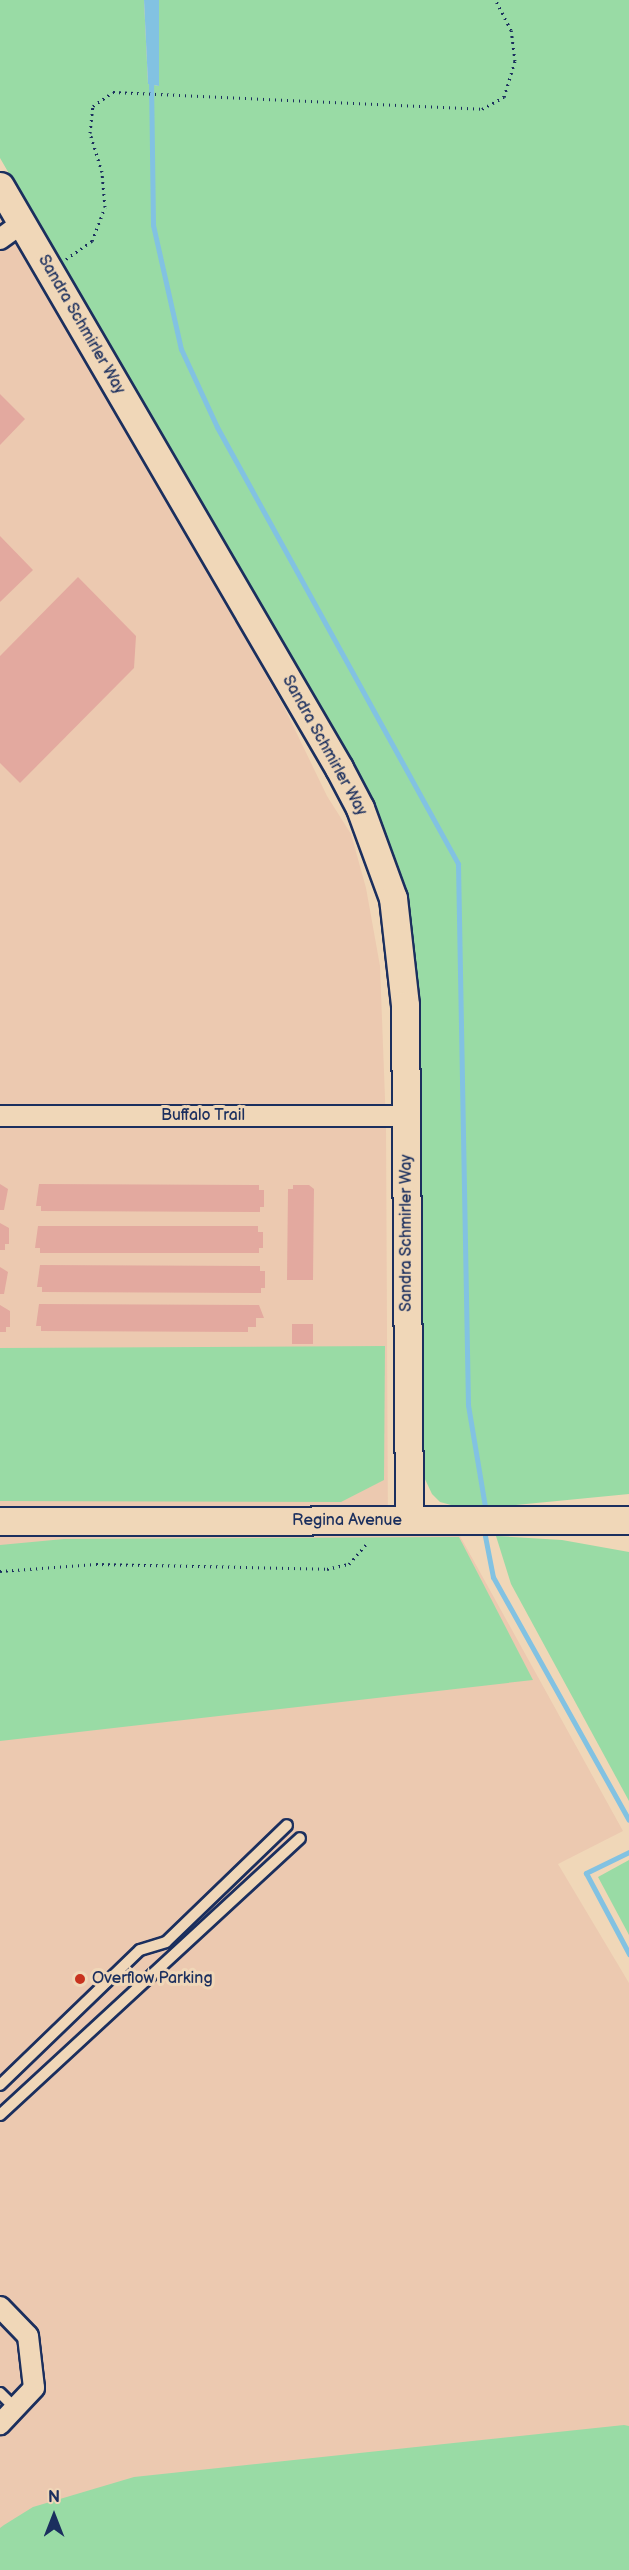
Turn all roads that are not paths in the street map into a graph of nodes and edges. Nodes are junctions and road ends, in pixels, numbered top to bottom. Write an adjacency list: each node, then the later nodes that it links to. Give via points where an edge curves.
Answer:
1 (0, 186): 2 (street, Sandra Schmirler Way)
2 (22, 223): 3 (street); 5 (street, Sandra Schmirler Way, via 360,808 393,898 401,950)
3 (0, 238)
4 (0, 1116): 5 (street, Buffalo Trail)
5 (406, 1116): 6 (street, Sandra Schmirler Way)
6 (409, 1520): 7 (street, Regina Avenue); 9 (street, Regina Avenue)
7 (629, 1520)
8 (0, 1521): 9 (street, Regina Avenue)
9 (65, 1522): 10 (street, Regina Avenue)
10 (0, 1534)
11 (287, 1825): 13 (lane, via 166,1942 140,1950)
12 (300, 1838): 14 (lane)
13 (0, 2085)
14 (0, 2115)
15 (0, 2307): 17 (street, via 28,2336 34,2388)
16 (0, 2393): 17 (lane)
17 (15, 2409): 18 (street)
18 (0, 2424)

